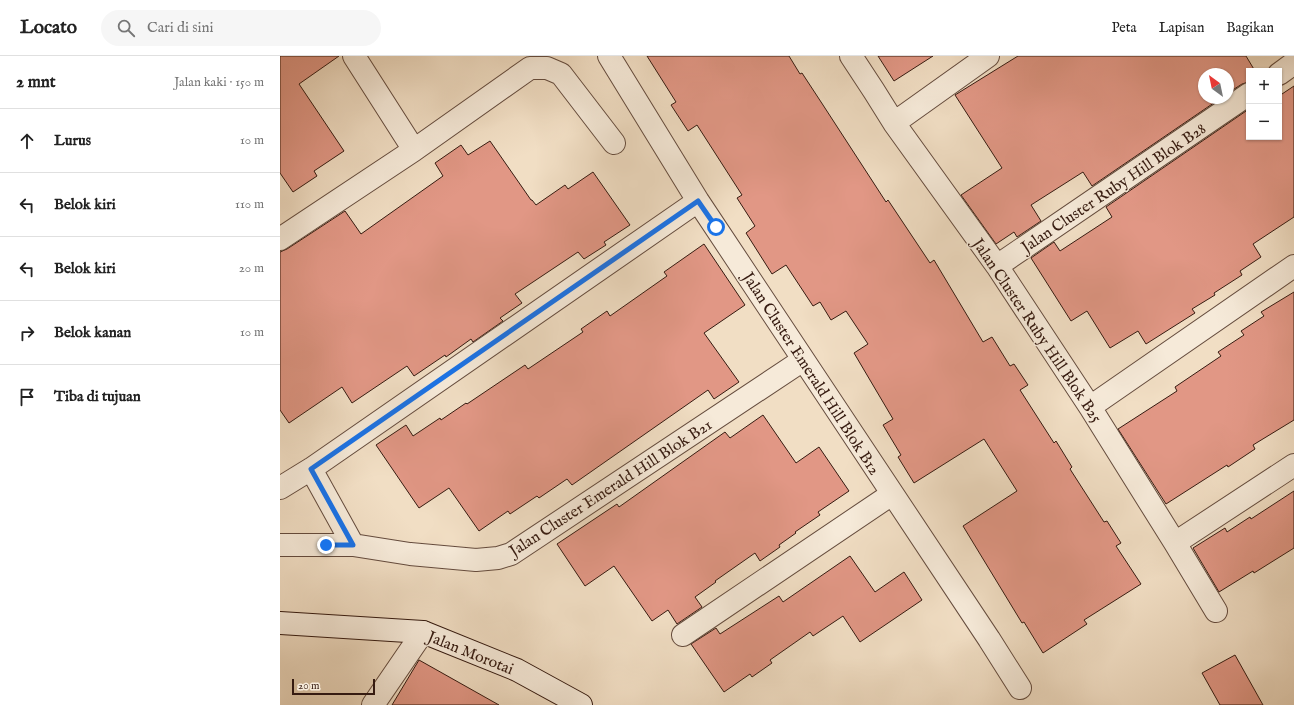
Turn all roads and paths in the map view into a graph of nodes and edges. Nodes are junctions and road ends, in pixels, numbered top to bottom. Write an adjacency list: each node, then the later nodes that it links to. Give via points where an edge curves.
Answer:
1 (354, 56): 10 (street)
2 (609, 56): 11 (street, Jalan Cluster Emerald Hill Blok B12)
3 (851, 56): 8 (street, Jalan Cluster Ruby Hill Blok B25)
4 (988, 56): 8 (street)
5 (1294, 63): 6 (street)
6 (1282, 72)
7 (1246, 96): 13 (street, Jalan Cluster Ruby Hill Blok B28)
8 (894, 123): 13 (street, Jalan Cluster Ruby Hill Blok B25)
9 (614, 143): 10 (street, via 561,74 547,68 530,68)
10 (414, 150): 12 (street)
11 (698, 201): 15 (street, Jalan Cluster Emerald Hill Blok B12); 18 (street)
12 (280, 239)
13 (997, 266): 16 (street, Jalan Cluster Ruby Hill Blok B25)
14 (1294, 266): 16 (street)
15 (803, 360): 20 (street, Jalan Cluster Emerald Hill Blok B12); 23 (street, Jalan Cluster Emerald Hill Blok B21, via 511,554 476,560 410,554)
16 (1090, 407): 21 (street, Jalan Cluster Ruby Hill Blok B25)
17 (1294, 465): 21 (street)
18 (311, 469): 19 (street); 23 (street)
19 (280, 488)
20 (892, 494): 27 (street); 28 (street, Jalan Cluster Emerald Hill Blok B12)
21 (1175, 543): 24 (street, Jalan Cluster Ruby Hill Blok B25)
22 (280, 545): 23 (street, Jalan Cluster Emerald Hill Blok B21)
23 (353, 545)
24 (1216, 611)
25 (280, 623): 26 (street, Jalan Morotai)
26 (423, 632): 29 (street); 30 (street, Jalan Morotai, via 517,670)
27 (683, 635)
28 (1020, 688)
29 (373, 705)
30 (581, 705)

